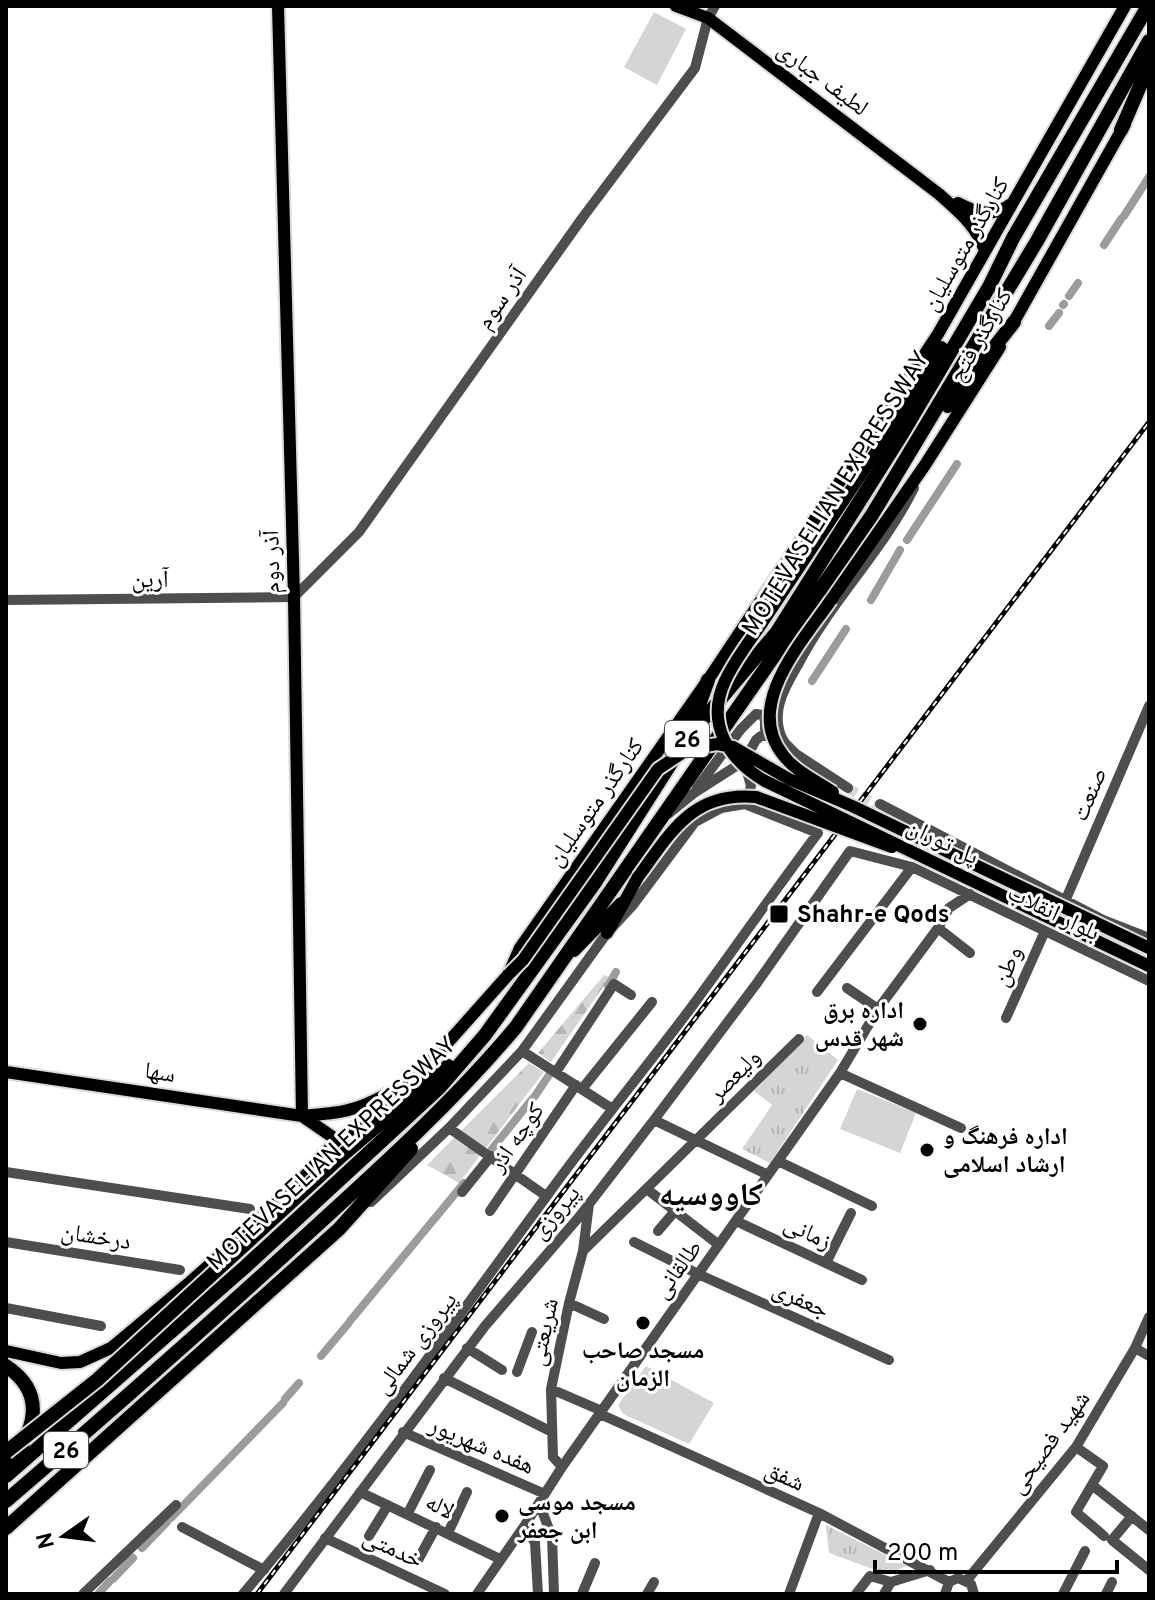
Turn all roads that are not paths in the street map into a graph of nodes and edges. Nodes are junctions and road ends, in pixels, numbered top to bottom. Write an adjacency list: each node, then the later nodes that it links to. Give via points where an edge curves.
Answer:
1 (278, 6): 19 (main road, آذر دوم)
2 (676, 6): 6 (main road, لطیف جباری)
3 (715, 6): 6 (street, آذر سوم)
4 (1125, 6): 12 (main road, کنارگذر متوسلیان)
5 (1148, 6): 13 (highway, MOTEVASELIAN EXPRESSWAY / 26)
6 (708, 18): 11 (main road, لطیف جباری); 19 (street, آذر سوم, via 695,68 359,532)
7 (1149, 41): 17 (highway, MOTEVASELIAN EXPRESSWAY / 26)
8 (1149, 65): 10 (highway)
9 (1149, 81): 10 (main road, کنارگذر فتح)
10 (1121, 130): 15 (main road, کنارگذر فتح)
11 (939, 194): 12 (main road, via 982,213 1003,210); 14 (main road, via 973,226)
12 (1017, 200): 14 (main road, کنارگذر متوسلیان)
13 (1013, 238): 16 (highway); 25 (highway, MOTEVASELIAN EXPRESSWAY / 26, via 902,434 777,632)
14 (985, 251): 22 (main road, کنارگذر متوسلیان, via 938,334)
15 (1014, 322): 17 (highway); 18 (main road, کنارگذر فتح)
16 (898, 419): 37 (main road, پل توران, bridge, via 723,683 718,709 724,739 747,770)
17 (915, 447): 33 (highway, MOTEVASELIAN EXPRESSWAY / 26)
18 (925, 465): 21 (main road, کنارگذر فتح); 26 (street, via 906,505 810,641 778,710)
19 (294, 597): 20 (street, آرین); 73 (main road, آذر دوم)
20 (6, 600)
21 (831, 600): 32 (main road, پل توران, bridge, via 778,681 770,715 783,756)
22 (708, 680): 25 (highway); 55 (main road, کنارگذر متوسلیان, via 520,948)
23 (1149, 706): 42 (street, صنعت)
24 (761, 736): 26 (street); 27 (street); 29 (street, via 765,720 756,714)
25 (685, 741): 63 (highway, MOTEVASELIAN EXPRESSWAY / 26, via 594,884)
26 (783, 741): 28 (street)
27 (744, 761): 29 (street); 30 (street, via 751,786); 34 (street, via 829,815)
28 (849, 787)
29 (694, 793): 33 (street)
30 (745, 804): 34 (street); 48 (street, via 721,808 695,822)
31 (879, 805): 36 (street, بلوار انقلاب)
32 (852, 806): 50 (main road, پل توران, bridge); 55 (main road, پل توران, bridge, via 733,747 688,749 658,769)
33 (657, 823): 53 (highway, MOTEVASELIAN EXPRESSWAY / 26)
34 (818, 833): 72 (street, پیروزی شمالی)
35 (850, 851): 38 (street, بلوار انقلاب); 74 (street, پیروزی)
36 (969, 854): 40 (street); 42 (street, بلوار انقلاب)
37 (922, 856): 43 (main road, bridge, via 756,797 740,796 701,805 676,825); 54 (main road, پل توران, bridge)
38 (912, 867): 39 (street, بلوار انقلاب); 58 (street)
39 (943, 882): 40 (street, بلوار انقلاب); 44 (street)
40 (958, 889): 41 (street, بلوار انقلاب)
41 (970, 894): 44 (street, طالقانی); 47 (street, بلوار انقلاب)
42 (1066, 899): 45 (street, بلوار انقلاب)
43 (621, 903): 48 (main road); 53 (main road)
44 (949, 908): 46 (street, طالقانی)
45 (1103, 920): 49 (street, بلوار انقلاب); 51 (street)
46 (938, 928): 52 (street); 61 (street, طالقانی)
47 (1045, 931): 51 (street, بلوار انقلاب); 62 (street, وطن)
48 (607, 933): 65 (street)
49 (1149, 938)
50 (1149, 948)
51 (1090, 952): 56 (street, بلوار انقلاب)
52 (970, 953)
53 (564, 962): 77 (highway, MOTEVASELIAN EXPRESSWAY / 26, via 473,1078)
54 (1149, 966)
55 (508, 975): 69 (main road, کنارگذر متوسلیان)
56 (1149, 981)
57 (847, 988): 61 (street)
58 (817, 992)
59 (631, 995): 67 (street, via 614,984)
60 (652, 1002): 70 (street, کوچه اذر)
61 (878, 1009): 68 (street, طالقانی)
62 (1006, 1018)
63 (485, 1035): 81 (highway); 130 (highway, 26, via 440,1087 245,1267)
64 (799, 1039): 79 (street, ولیعصر)
65 (522, 1051): 67 (street); 75 (street)
66 (7, 1071): 73 (main road, سها)
67 (556, 1072): 70 (street)
68 (840, 1073): 76 (street); 82 (street, طالقانی)
69 (418, 1076): 71 (main road, کنارگذر متوسلیان); 73 (main road, سها, via 363,1107)
70 (579, 1087): 72 (street); 84 (street, کوچه اذر)
71 (395, 1097): 78 (main road, کنارگذر متوسلیان); 81 (main road)
72 (611, 1108): 88 (street, پیروزی شمالی)
73 (302, 1116): 78 (main road, سها)
74 (654, 1120): 79 (street); 89 (street, پیروزی)
75 (449, 1128): 80 (street); 96 (street)
76 (961, 1128)
77 (420, 1131): 96 (highway, via 408,1155); 135 (highway, 26)
78 (337, 1140): 114 (main road, کنارگذر متوسلیان, via 242,1236 111,1348 80,1362 61,1363)
79 (697, 1140): 85 (street); 86 (street, ولیعصر)
80 (491, 1156): 84 (street); 87 (street)
81 (339, 1158): 126 (highway, bridge, via 97,1380)
82 (778, 1161): 85 (street, طالقانی); 90 (street)
83 (6, 1172): 91 (street)
84 (514, 1175): 88 (street); 92 (street, کوچه اذر)
85 (768, 1175): 95 (street, طالقانی)
86 (648, 1190): 93 (street); 101 (street, ولیعصر)
87 (462, 1192)
88 (546, 1196): 156 (street, پیروزی شمالی, via 436,1350)
89 (589, 1204): 101 (street, شریعتی); 112 (street, پیروزی)
90 (872, 1206)
91 (250, 1209)
92 (490, 1211)
93 (675, 1211): 97 (street); 100 (street)
94 (851, 1213): 102 (street)
95 (736, 1221): 100 (street, طالقانی); 102 (street, زمانی)
96 (339, 1229): 144 (highway)
97 (658, 1231)
98 (6, 1242): 103 (street, درخشان)
99 (634, 1242): 104 (street, جعفری)
100 (719, 1245): 104 (street, طالقانی)
101 (583, 1251): 106 (street, شریعتی)
102 (826, 1263): 105 (street, زمانی)
103 (180, 1270)
104 (698, 1274): 116 (street, جعفری); 122 (street, طالقانی)
105 (862, 1280)
106 (569, 1303): 109 (street); 121 (street, شریعتی)
107 (6, 1308): 110 (street)
108 (1149, 1317): 113 (street, شهید فصیحی)
109 (604, 1319)
110 (101, 1326)
111 (532, 1332): 119 (street)
112 (467, 1348): 118 (street); 120 (street, پیروزی)
113 (1135, 1348): 115 (street); 125 (street, شهید فصیحی)
114 (6, 1351)
115 (1149, 1356)
116 (889, 1360)
117 (6, 1366): 127 (highway, via 28,1388 33,1413 32,1426)
118 (502, 1370)
119 (517, 1372)
120 (444, 1378): 123 (street, پیروزی); 124 (street)
121 (551, 1389): 122 (street, شفق); 124 (street, شریعتی)
122 (601, 1412): 128 (street, طالقانی); 139 (street, شفق)
123 (403, 1432): 132 (street, پیروزی); 134 (street, هفده شهریور)
124 (552, 1432): 128 (street, شریعتی, via 553,1457)
125 (1076, 1447): 131 (street, via 1103,1466); 159 (street, شهید فصیحی)
126 (6, 1452)
127 (6, 1466)
128 (562, 1467): 134 (street, طالقانی)
129 (430, 1470): 138 (street)
130 (6, 1476)
131 (1092, 1485): 140 (street); 148 (street, via 1076,1512)
132 (360, 1492): 137 (street, لاله); 150 (street, پیروزی)
133 (467, 1492): 146 (street)
134 (542, 1498): 141 (street, طالقانی); 149 (street)
135 (6, 1501)
136 (176, 1505): 164 (street)
137 (388, 1505): 138 (street, لاله); 147 (street)
138 (408, 1513): 143 (street, لاله)
139 (819, 1513): 157 (street, شفق); 173 (street)
140 (1132, 1516): 145 (street); 158 (street, via 1112,1540)
141 (525, 1525): 151 (street); 153 (street, طالقانی)
142 (182, 1527): 156 (street)
143 (436, 1527): 146 (street, لاله); 154 (street)
144 (6, 1528)
145 (1149, 1530)
146 (448, 1533): 153 (street, لاله)
147 (369, 1536)
148 (1104, 1536)
149 (552, 1537): 151 (street); 170 (street)
150 (325, 1538): 166 (street, پیروزی); 167 (street, خدمتی)
151 (535, 1543): 169 (street)
152 (1085, 1551): 178 (street)
153 (500, 1559): 168 (street, طالقانی)
154 (418, 1560)
155 (595, 1563): 171 (street)
156 (264, 1570): 165 (street, پیروزی شمالی)
157 (930, 1570): 161 (street); 162 (street, شفق)
158 (1149, 1570)
159 (967, 1580): 162 (street); 177 (street)
160 (654, 1582): 172 (street)
161 (891, 1582): 174 (street, via 870,1576); 175 (street)
162 (949, 1582): 176 (street)
163 (1112, 1582): 179 (street)
164 (83, 1594)
165 (243, 1594)
166 (284, 1594)
167 (445, 1594)
168 (477, 1594)
169 (538, 1594)
170 (554, 1594)
171 (582, 1594)
172 (647, 1594)
173 (789, 1594)
174 (856, 1594)
175 (884, 1594)
176 (945, 1594)
177 (974, 1594)
178 (1063, 1594)
179 (1106, 1594)

